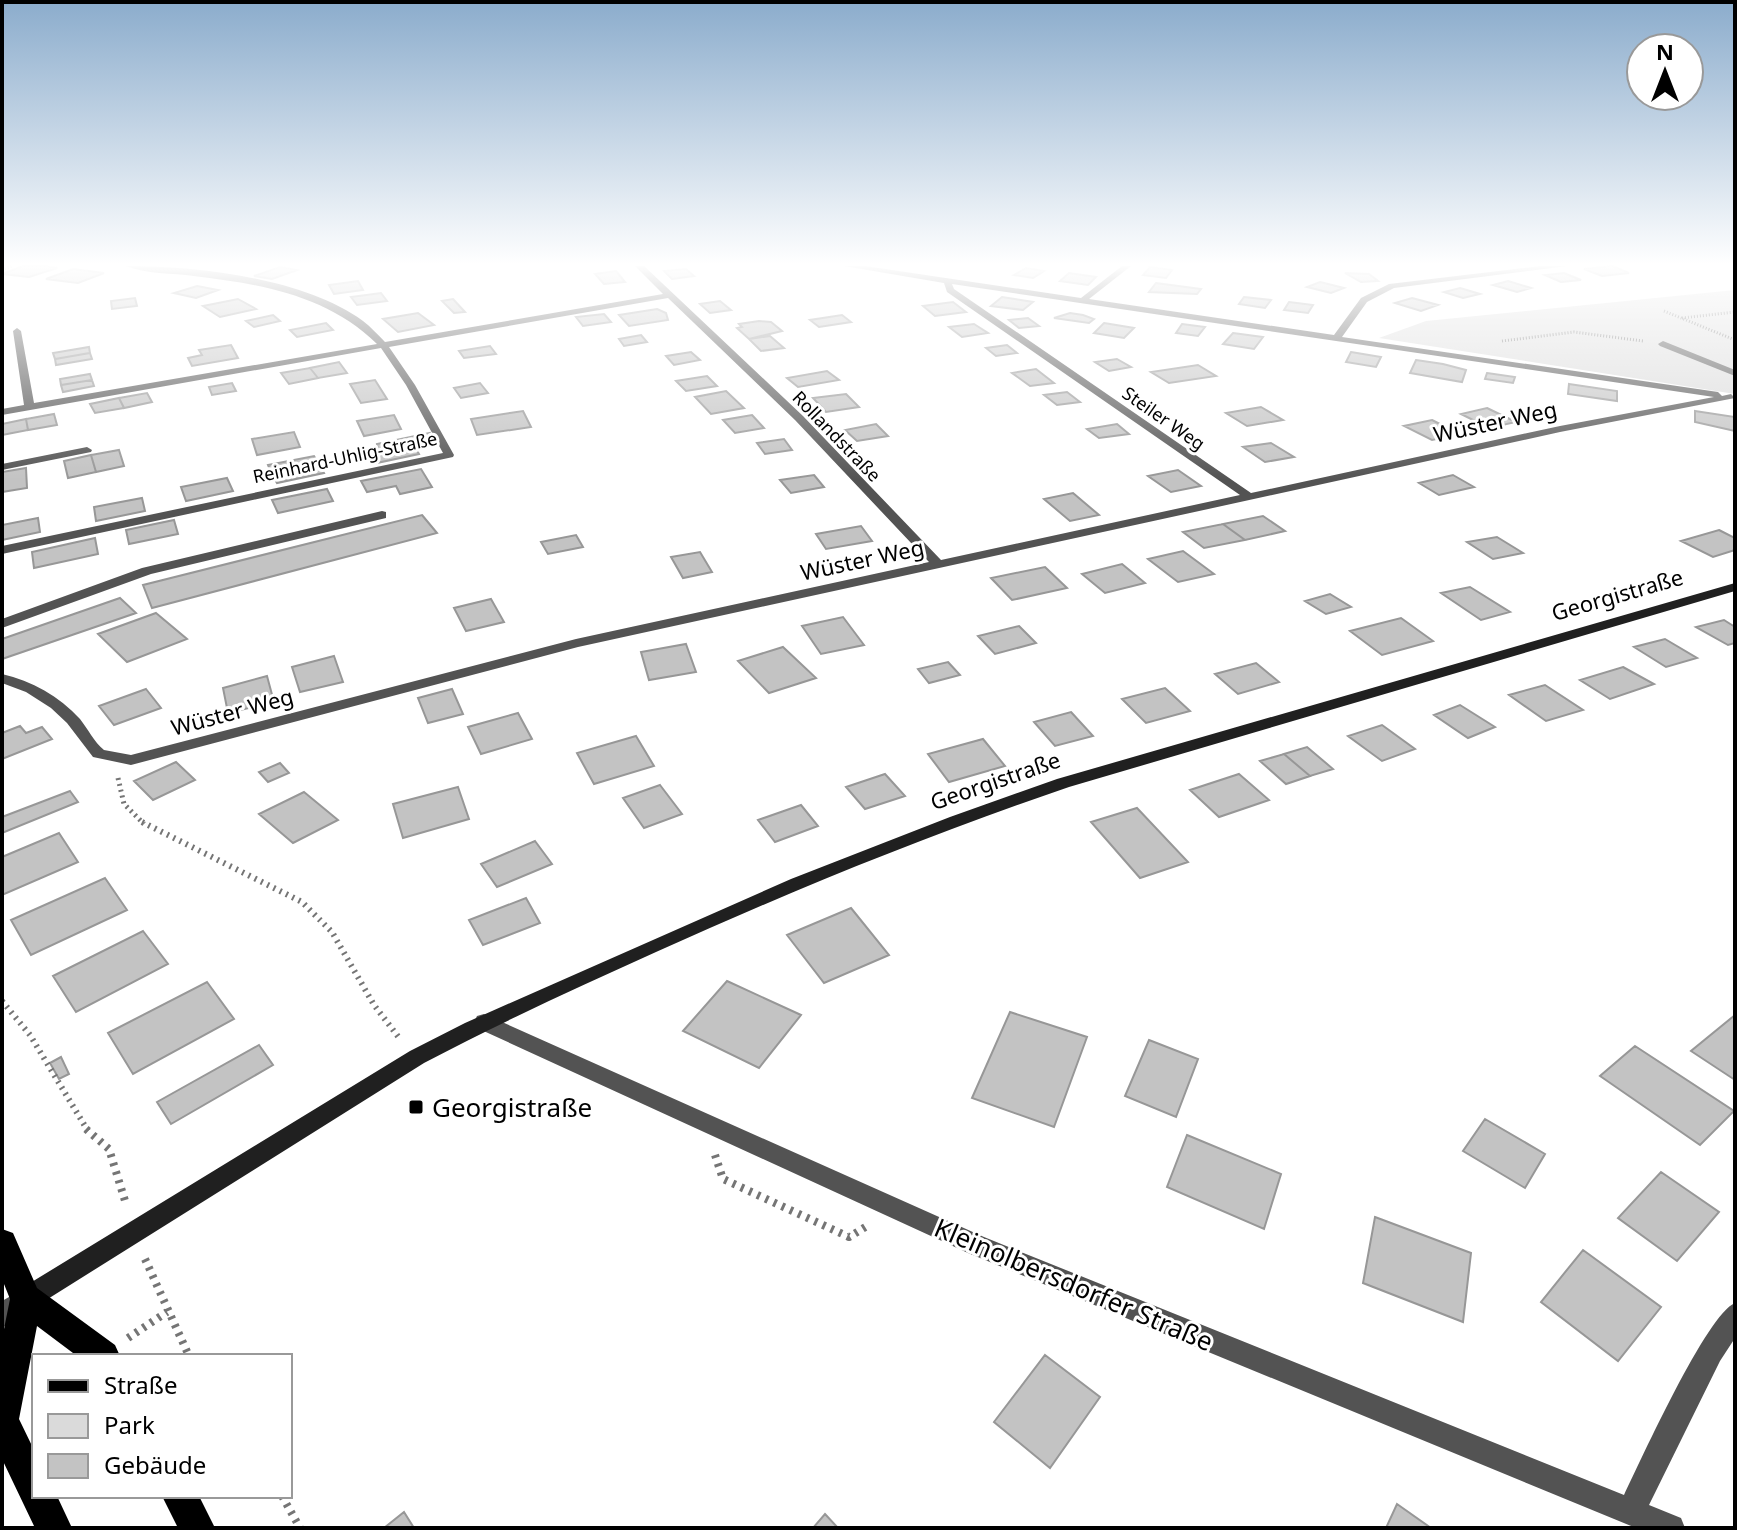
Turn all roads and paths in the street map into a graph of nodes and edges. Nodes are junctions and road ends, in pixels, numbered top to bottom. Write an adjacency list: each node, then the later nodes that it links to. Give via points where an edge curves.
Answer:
1 (18, 337): 15 (street)
2 (376, 337): 10 (street, Reinhard-Uhlig-Straße)
3 (416, 337): 10 (street)
4 (714, 337): 22 (street, Rollandstraße)
5 (1019, 337): 19 (street, Steiler Weg)
6 (1325, 337): 9 (street)
7 (1532, 337): 11 (path)
8 (1614, 337): 12 (path)
9 (1336, 339): 14 (street)
10 (382, 343): 15 (street); 21 (street, Reinhard-Uhlig-Straße, via 449,455)
11 (1489, 343)
12 (1663, 344): 13 (street)
13 (1735, 373)
14 (1734, 397): 19 (street, Wüster Weg)
15 (29, 406): 16 (street)
16 (2, 412)
17 (87, 450): 18 (street)
18 (2, 467)
19 (1250, 497): 22 (street, Wüster Weg)
20 (382, 515): 24 (street, via 147,571)
21 (2, 550)
22 (939, 565): 26 (street, Wüster Weg, via 576,643 131,760)
23 (1735, 587): 28 (street, Georgistraße, via 1172,749 970,814 769,894)
24 (2, 624)
25 (2, 678): 26 (street, via 36,688 74,722 89,748)
26 (109, 759): 29 (path, via 124,804 148,828 302,902 324,919 377,1013)
27 (2, 1001): 31 (path, via 30,1035 88,1132)
28 (484, 1022): 29 (street, Georgistraße); 30 (street, Kleinolbersdorfer Straße)
29 (417, 1057): 34 (street, Georgistraße)
30 (703, 1119): 32 (street, Kleinolbersdorfer Straße); 32 (path, via 723,1179 849,1237)
31 (109, 1149)
32 (895, 1209): 44 (street, Kleinolbersdorfer Straße)
33 (2, 1243): 34 (main road)
34 (14, 1307): 36 (main road); 39 (main road)
35 (1735, 1315): 44 (street)
36 (101, 1354)
37 (104, 1354): 38 (path, via 167,1312)
38 (188, 1354)
39 (2, 1420): 40 (main road)
40 (32, 1483)
41 (39, 1498): 45 (main road)
42 (181, 1498): 46 (main road)
43 (283, 1498): 47 (path)
44 (1631, 1510): 48 (street, Kleinolbersdorfer Straße)
45 (54, 1528)
46 (197, 1528)
47 (300, 1528)
48 (1671, 1528)

